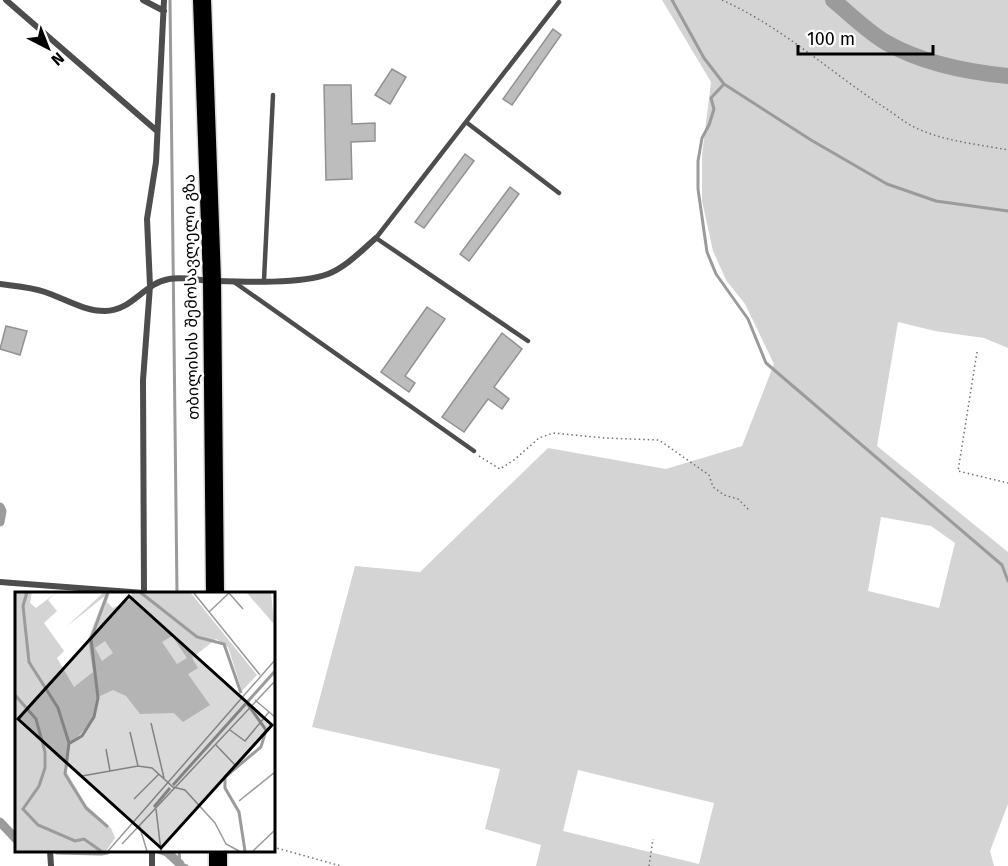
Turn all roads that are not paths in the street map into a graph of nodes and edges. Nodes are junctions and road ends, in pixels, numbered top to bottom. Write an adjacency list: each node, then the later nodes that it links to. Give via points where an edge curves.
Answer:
1 (6, 0): 9 (street)
2 (143, 0): 6 (street)
3 (164, 0): 6 (street)
4 (202, 0): 13 (highway, თბილისის შემოსავლელი გზა)
5 (560, 2): 8 (lane)
6 (164, 11): 9 (street)
7 (273, 95): 12 (lane)
8 (466, 122): 10 (lane); 11 (lane)
9 (157, 131): 16 (street, via 147,219)
10 (559, 193)
11 (375, 238): 12 (street, via 330,273 311,279); 17 (lane)
12 (264, 280): 14 (street)
13 (212, 281): 14 (street); 16 (street, via 169,279); 22 (highway, თბილისის შემოსავლელი გზა)
14 (233, 281): 18 (lane)
15 (0, 284): 16 (street, via 44,291 71,303 109,311 129,304)
16 (150, 286): 21 (street, via 143,380)
17 (528, 341)
18 (474, 451)
19 (0, 582): 20 (street)
20 (131, 592)
21 (144, 592)
22 (215, 592)
23 (50, 851): 24 (street)
24 (51, 866)

